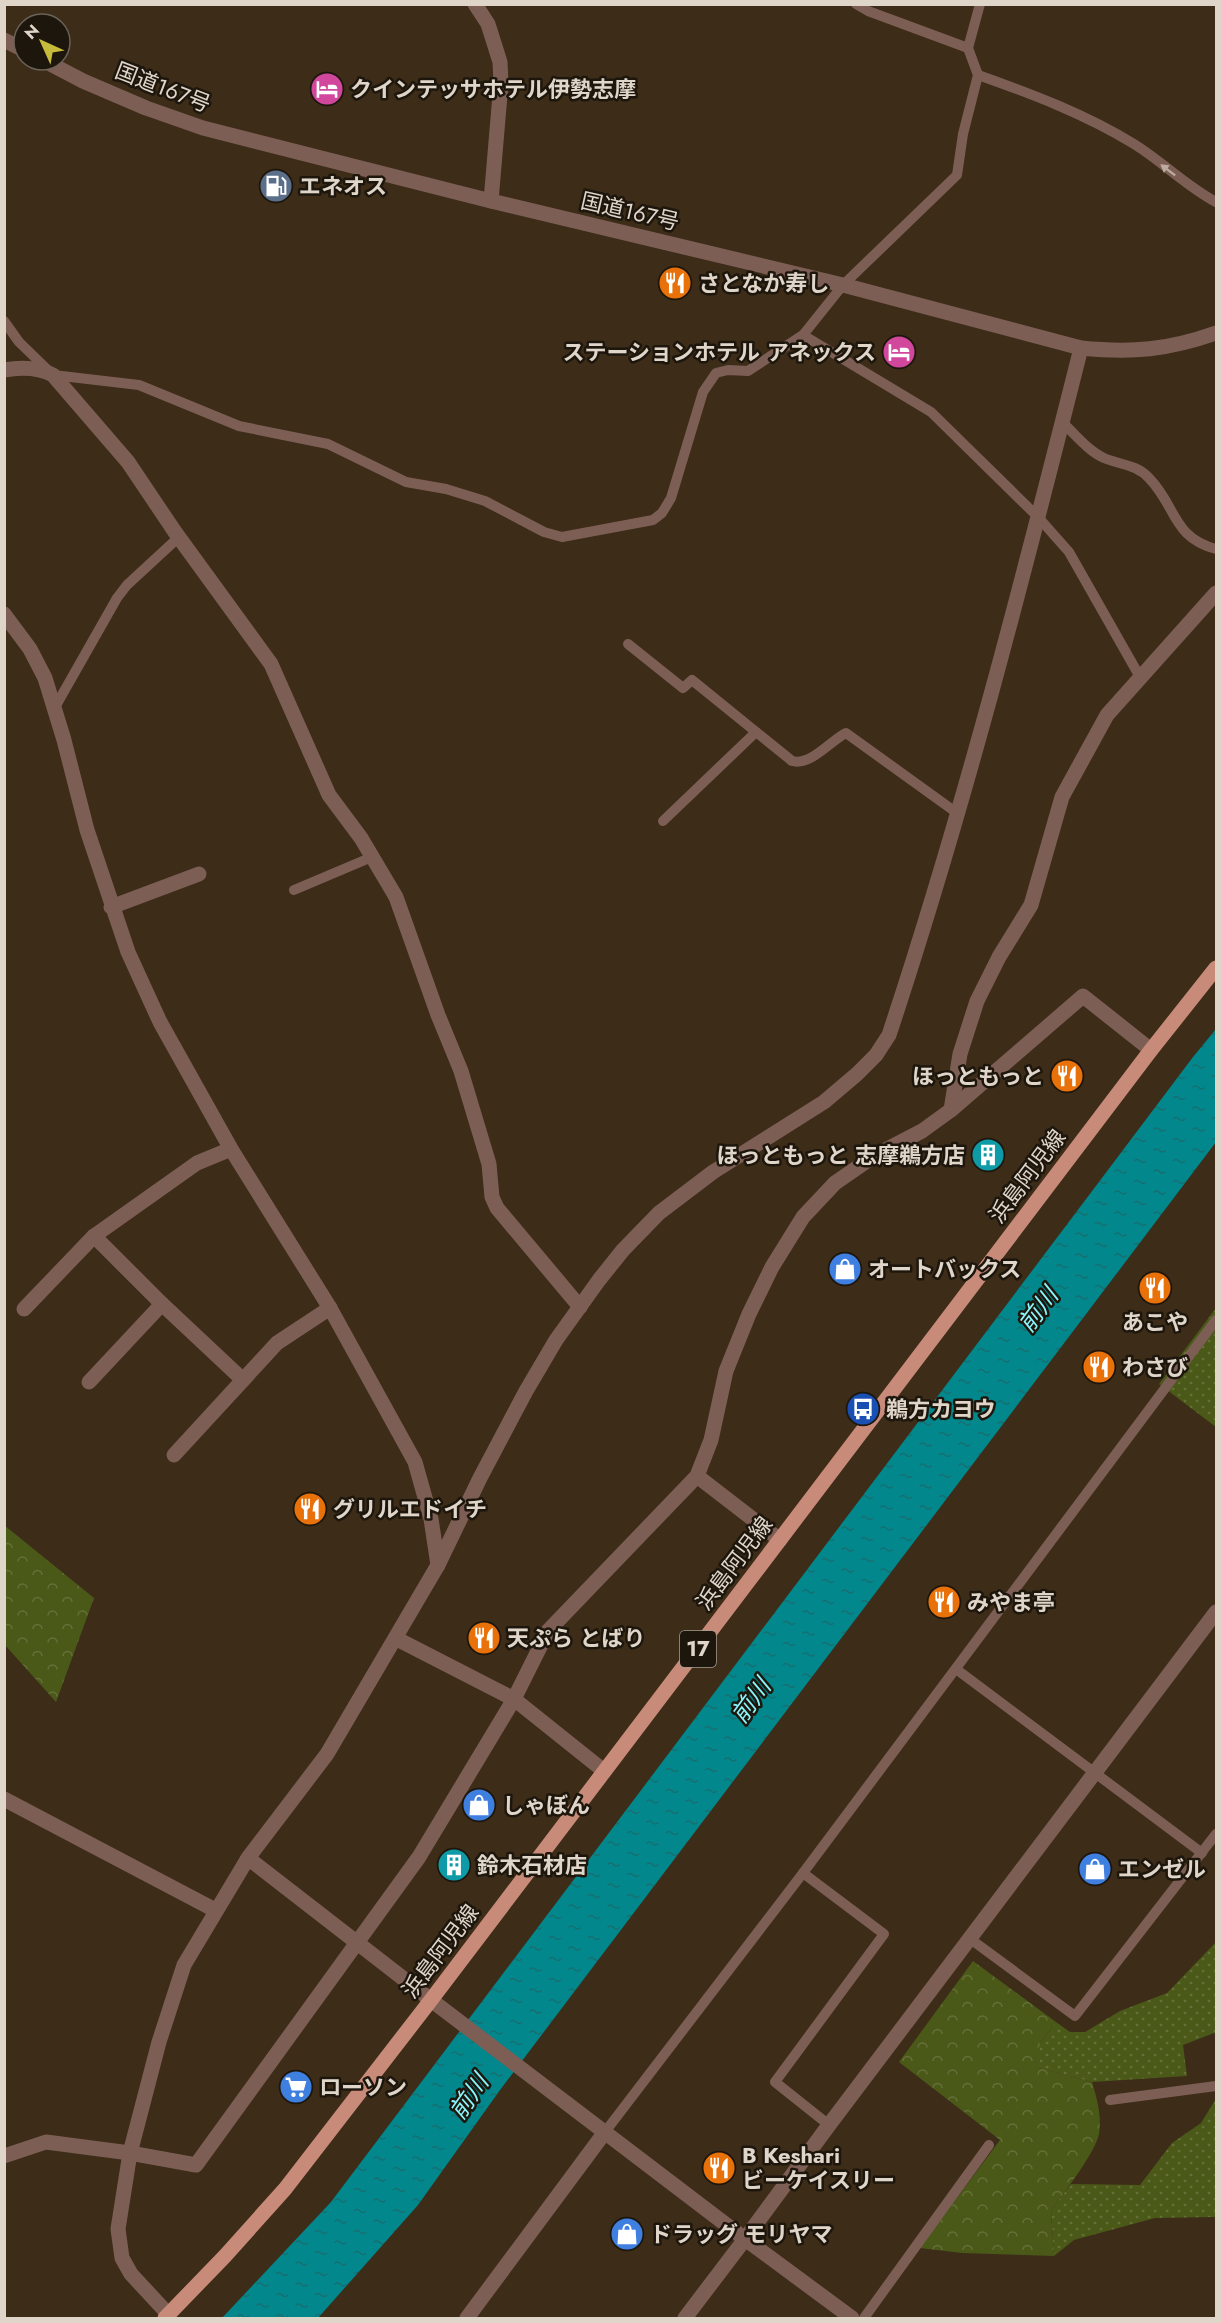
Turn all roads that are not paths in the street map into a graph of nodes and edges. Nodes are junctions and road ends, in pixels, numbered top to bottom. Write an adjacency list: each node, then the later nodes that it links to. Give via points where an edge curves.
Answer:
1 (476, 4): 7 (street, via 488,24 500,62)
2 (856, 4): 4 (lane)
3 (980, 4): 4 (lane)
4 (968, 48): 6 (lane)
5 (66, 72): 7 (street, 国道167号, via 146,108 203,128)
6 (978, 75): 8 (lane, one-way to 6, via 1136,145 1086,117); 9 (lane, via 957,175)
7 (491, 201): 9 (street, 国道167号)
8 (1216, 202)
9 (843, 285): 12 (lane); 13 (street, 国道167号)
10 (4, 321): 15 (lane, via 19,342)
11 (1216, 333): 13 (street, 国道167号, via 1149,350)
12 (803, 335): 15 (lane, via 748,371 722,371 712,377 703,392 671,498 658,517 562,537 544,532 485,501 406,482 328,444 239,426 139,385); 17 (lane, via 931,412)
13 (1081, 348): 16 (street)
14 (4, 370): 15 (street, via 43,370)
15 (53, 375): 18 (street, via 128,462)
16 (1062, 422): 17 (street); 19 (lane, via 1104,458 1142,471 1161,492 1187,535)
17 (1038, 517): 23 (lane, via 1069,552); 26 (street)
18 (179, 537): 24 (lane, via 117,598); 28 (street, via 271,664 329,795)
19 (1216, 549)
20 (1216, 593): 23 (street)
21 (4, 614): 24 (street, via 40,668)
22 (628, 644): 25 (lane, via 683,688 692,680)
23 (1140, 677): 34 (street, via 1107,716 1062,797 1031,905 977,1001 960,1054)
24 (54, 709): 31 (street)
25 (756, 732): 26 (lane, via 799,763 846,733); 27 (lane)
26 (957, 813): 39 (street, via 889,1035 876,1054 824,1102 712,1172 659,1213 623,1250)
27 (663, 821)
28 (372, 857): 30 (lane); 39 (street, via 396,897 461,1071 489,1164 497,1208)
29 (199, 874): 31 (street)
30 (294, 890)
31 (111, 907): 35 (street, via 160,1022)
32 (1216, 968): 33 (main road, 浜島阿児線 / 17)
33 (1151, 1050): 34 (street, via 1083,996); 46 (main road, 浜島阿児線 / 17)
34 (951, 1110): 45 (street, via 835,1183 803,1217 749,1314 726,1371 711,1440)
35 (231, 1149): 36 (street, via 197,1163); 38 (street)
36 (94, 1236): 37 (street); 40 (street)
37 (162, 1304): 42 (street); 43 (street)
38 (330, 1308): 42 (street, via 277,1343); 47 (street, via 415,1462 431,1519)
39 (580, 1308): 47 (street, via 526,1391)
40 (24, 1309)
41 (1216, 1320): 50 (lane)
42 (243, 1380): 44 (street)
43 (89, 1382)
44 (174, 1455)
45 (697, 1476): 46 (street); 51 (street, via 548,1631)
46 (780, 1539): 52 (main road, 浜島阿児線 / 17)
47 (438, 1565): 49 (street)
48 (1216, 1612): 53 (street)
49 (397, 1639): 51 (street); 57 (street, via 327,1754)
50 (956, 1669): 53 (lane); 58 (lane)
51 (514, 1699): 52 (street); 61 (street, via 419,1857)
52 (604, 1771): 62 (main road, 浜島阿児線 / 17)
53 (1095, 1774): 56 (lane); 60 (street)
54 (4, 1799): 59 (street)
55 (1216, 1834): 56 (lane)
56 (1202, 1853): 60 (lane, via 1075,2016)
57 (248, 1858): 59 (street); 61 (street)
58 (803, 1873): 65 (lane, via 884,1934 775,2082); 66 (lane)
59 (215, 1910): 68 (street, via 184,1965)
60 (969, 1938): 65 (street)
61 (357, 1944): 62 (street); 68 (street, via 196,2165)
62 (431, 2000): 66 (street); 71 (main road, 浜島阿児線 / 17, via 285,2189)
63 (1216, 2086): 64 (lane)
64 (1110, 2100)
65 (829, 2125): 70 (street)
66 (605, 2132): 70 (street); 72 (street)
67 (989, 2145): 75 (lane)
68 (130, 2153): 69 (street, via 46,2142); 71 (street, via 118,2229 122,2258)
69 (4, 2156)
70 (745, 2239): 73 (street); 74 (street)
71 (167, 2317)
72 (467, 2319)
73 (685, 2319)
74 (852, 2319)
75 (864, 2319)

